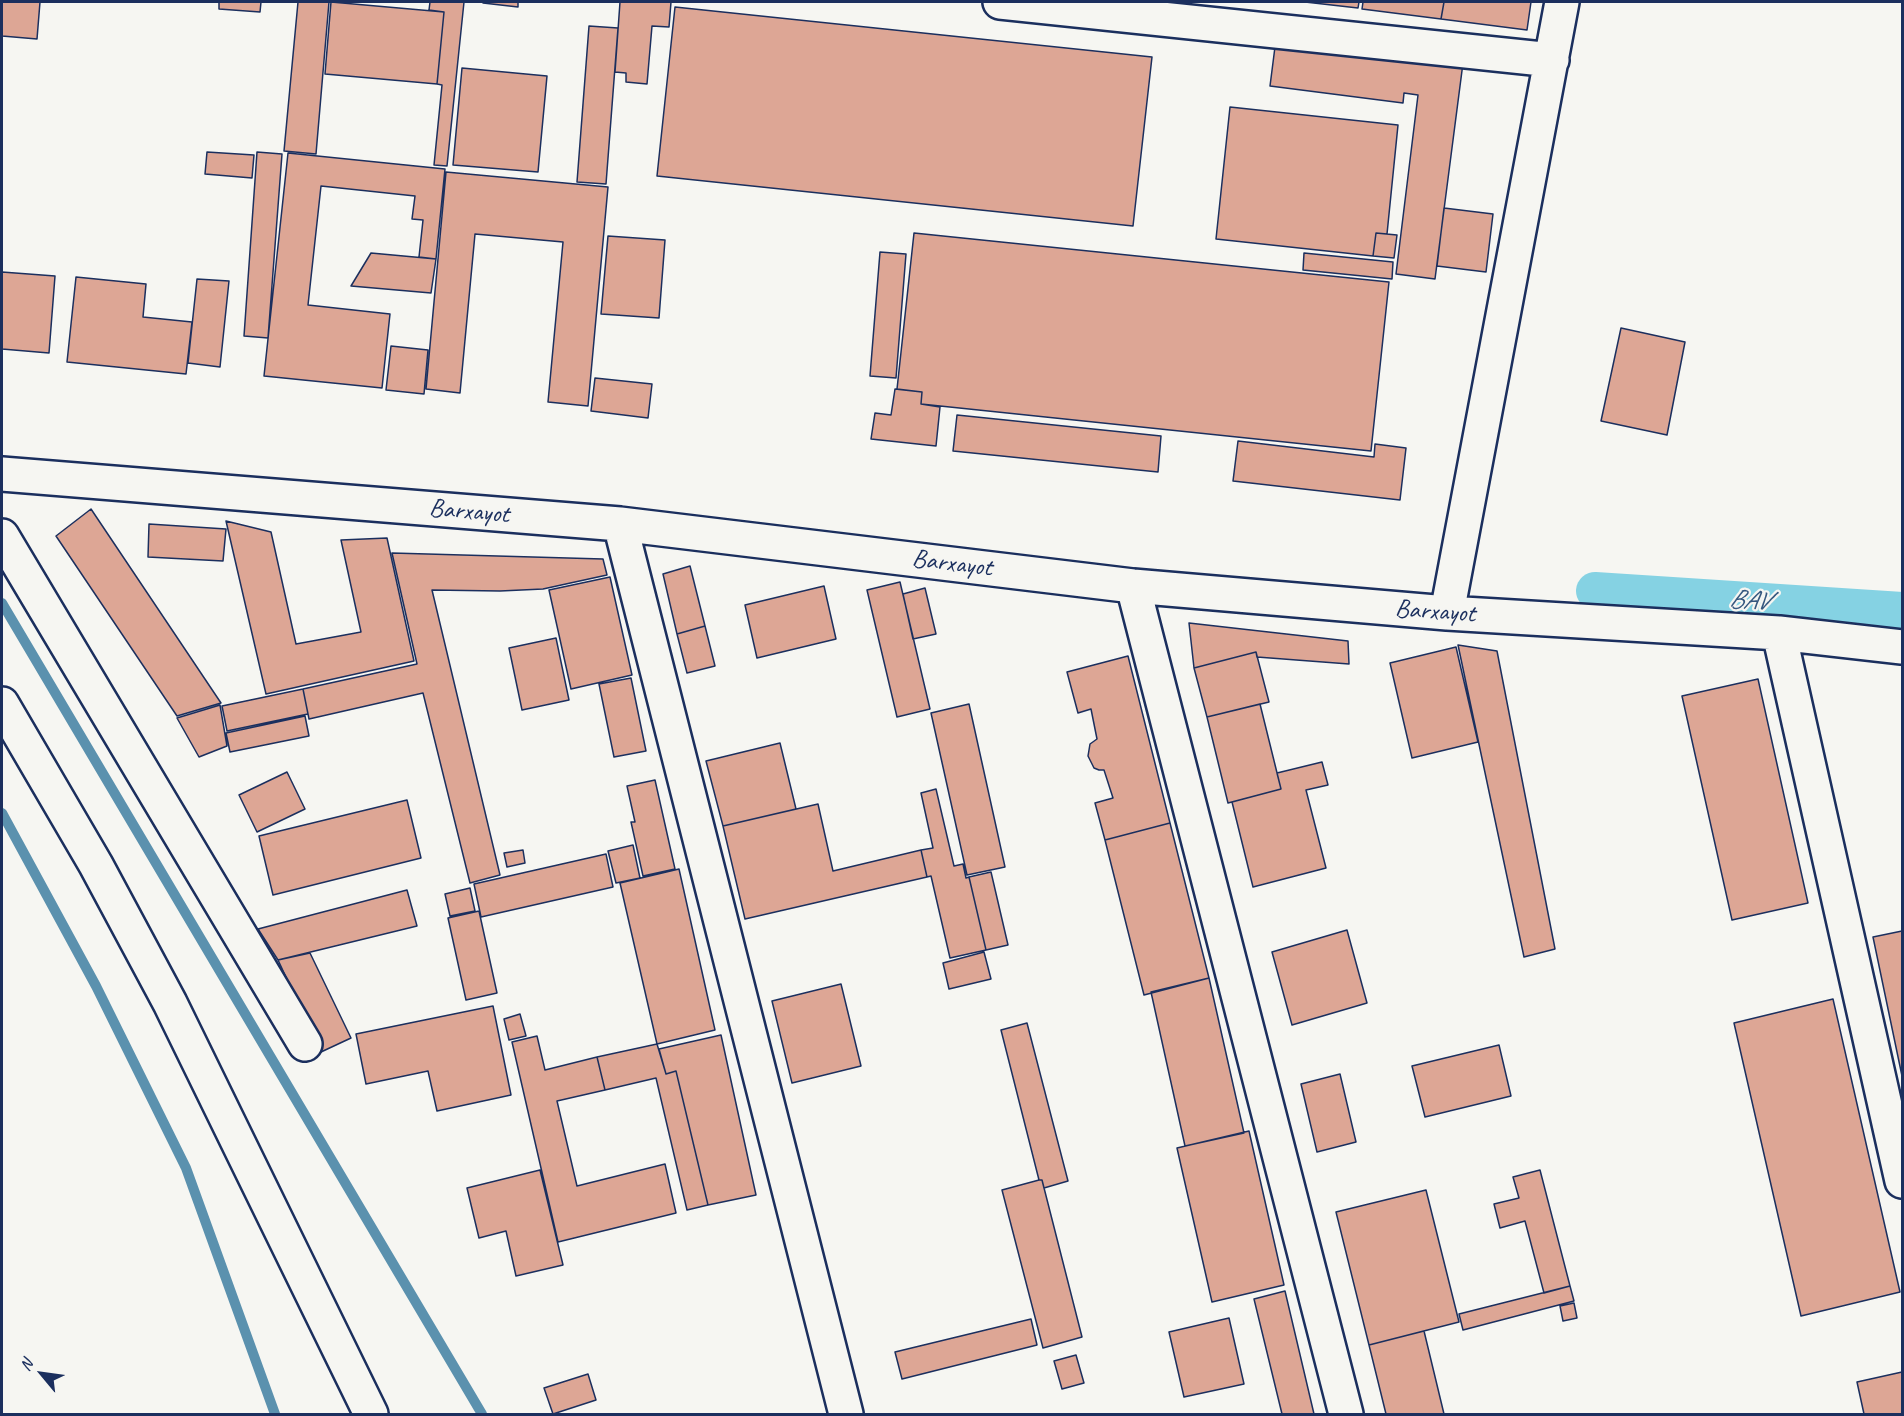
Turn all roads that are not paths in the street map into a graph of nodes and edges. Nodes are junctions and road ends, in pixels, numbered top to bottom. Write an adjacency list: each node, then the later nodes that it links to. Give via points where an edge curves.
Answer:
1 (1000, 2): 3 (street)
2 (1562, 2): 3 (street)
3 (1552, 60): 8 (street)
4 (2, 474): 5 (street, Barxayot)
5 (620, 524): 7 (street, Barxayot); 15 (street)
6 (2, 536): 12 (street)
7 (1133, 586): 8 (street, Barxayot); 16 (street)
8 (1447, 613): 9 (street, Barxayot)
9 (1779, 633): 10 (street, Barxayot); 13 (street)
10 (1902, 646)
11 (2, 704): 14 (street, via 96,865 170,1003)
12 (305, 1044)
13 (1902, 1181)
14 (372, 1414)
15 (846, 1414)
16 (1346, 1414)

